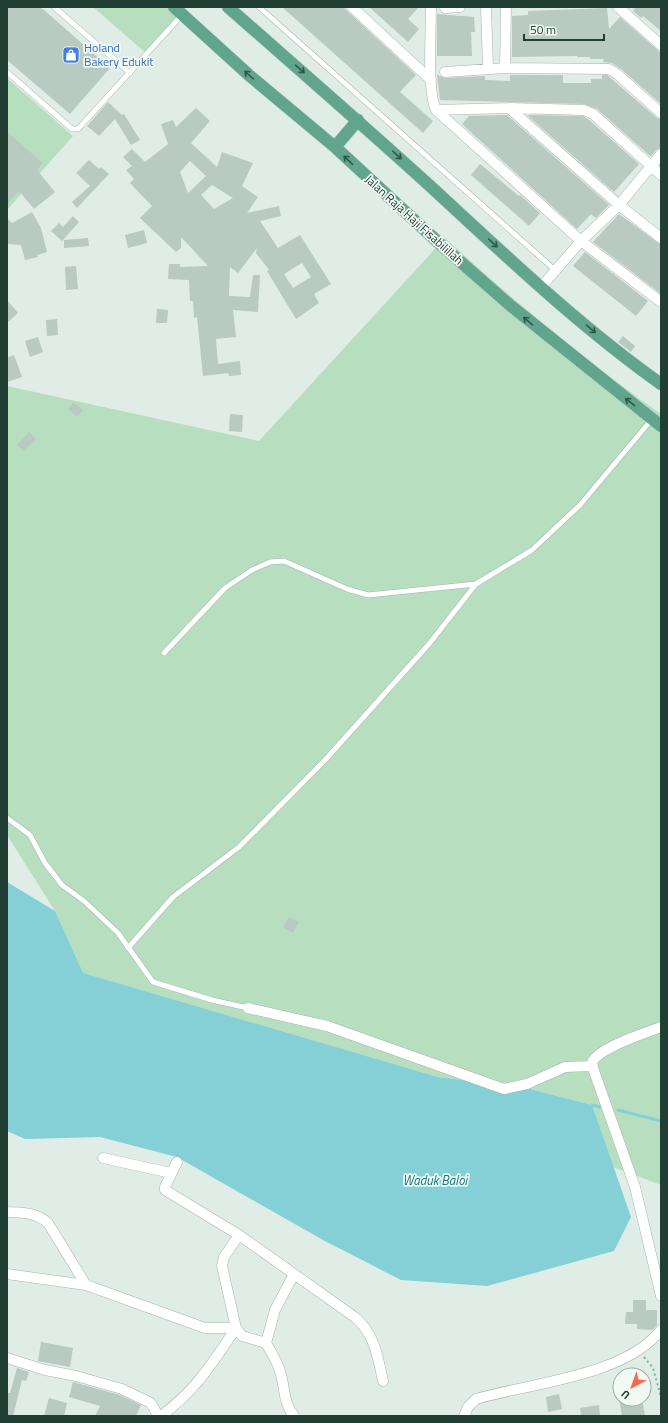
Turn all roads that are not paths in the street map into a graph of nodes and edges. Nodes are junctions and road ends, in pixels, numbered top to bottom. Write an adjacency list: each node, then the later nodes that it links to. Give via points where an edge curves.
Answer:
1 (54, 7): 19 (lane)
2 (259, 7): 32 (lane)
3 (352, 7): 20 (street)
4 (431, 7): 20 (street)
5 (460, 7): 9 (street)
6 (486, 7): 13 (street)
7 (506, 7): 14 (street)
8 (618, 7): 12 (street)
9 (445, 8)
10 (178, 11): 19 (lane); 25 (main road, Jalan Raja Haji Fisabilillah, one-way to 10)
11 (234, 11): 24 (main road, one-way to 24)
12 (661, 44)
13 (488, 45): 14 (street); 16 (street)
14 (505, 46): 15 (street)
15 (505, 68): 16 (street); 23 (street, via 608,69)
16 (488, 69): 18 (street)
17 (7, 72): 19 (lane, via 75,130 80,128)
18 (446, 72)
19 (130, 73)
20 (432, 80): 22 (street, via 433,104)
21 (509, 108): 22 (street); 27 (street, via 578,109 589,112); 29 (street)
22 (436, 110): 31 (street)
23 (661, 113)
24 (358, 120): 25 (main road); 33 (main road, one-way to 33)
25 (335, 147): 36 (main road, Jalan Raja Haji Fisabilillah, one-way to 25, via 511,306)
26 (661, 154): 27 (street)
27 (651, 167): 28 (street); 29 (street)
28 (661, 175)
29 (619, 204): 30 (street); 31 (street)
30 (661, 238)
31 (582, 241): 32 (street); 34 (street)
32 (556, 271): 33 (street)
33 (541, 287): 35 (main road, one-way to 35)
34 (661, 302)
35 (661, 384)
36 (657, 422): 37 (lane, via 580,505 532,550)
37 (476, 584): 38 (lane, via 368,595 347,589 284,561 270,562 252,570 225,588); 40 (lane, via 429,644 326,759 238,847 173,898)
38 (164, 653)
39 (7, 818): 40 (lane, via 30,835 45,863 62,885 84,901 118,933)
40 (128, 948): 41 (lane, via 153,982)
41 (248, 1008): 43 (street, via 326,1026 504,1089 527,1084 565,1067)
42 (661, 1027): 43 (street, via 617,1043 593,1059)
43 (592, 1066): 52 (street, via 635,1187)
44 (103, 1158): 46 (street)
45 (177, 1162): 46 (street)
46 (171, 1173): 48 (street, via 165,1187 168,1193)
47 (7, 1212): 51 (street, via 33,1214 43,1218)
48 (239, 1235): 50 (street); 53 (street, via 224,1257 222,1266)
49 (7, 1274): 51 (street)
50 (294, 1274): 55 (street, via 275,1310); 57 (street, via 362,1323 373,1341)
51 (86, 1285): 53 (street, via 205,1328)
52 (661, 1296)
53 (236, 1328): 55 (street, via 242,1336); 59 (street, via 199,1382)
54 (661, 1330): 61 (street, via 638,1351 598,1370 476,1399)
55 (266, 1343): 60 (street, via 278,1365 285,1398)
56 (7, 1358): 58 (street, via 122,1390 151,1403)
57 (383, 1381)
58 (158, 1416)
59 (161, 1416)
60 (294, 1416)
61 (464, 1416)

